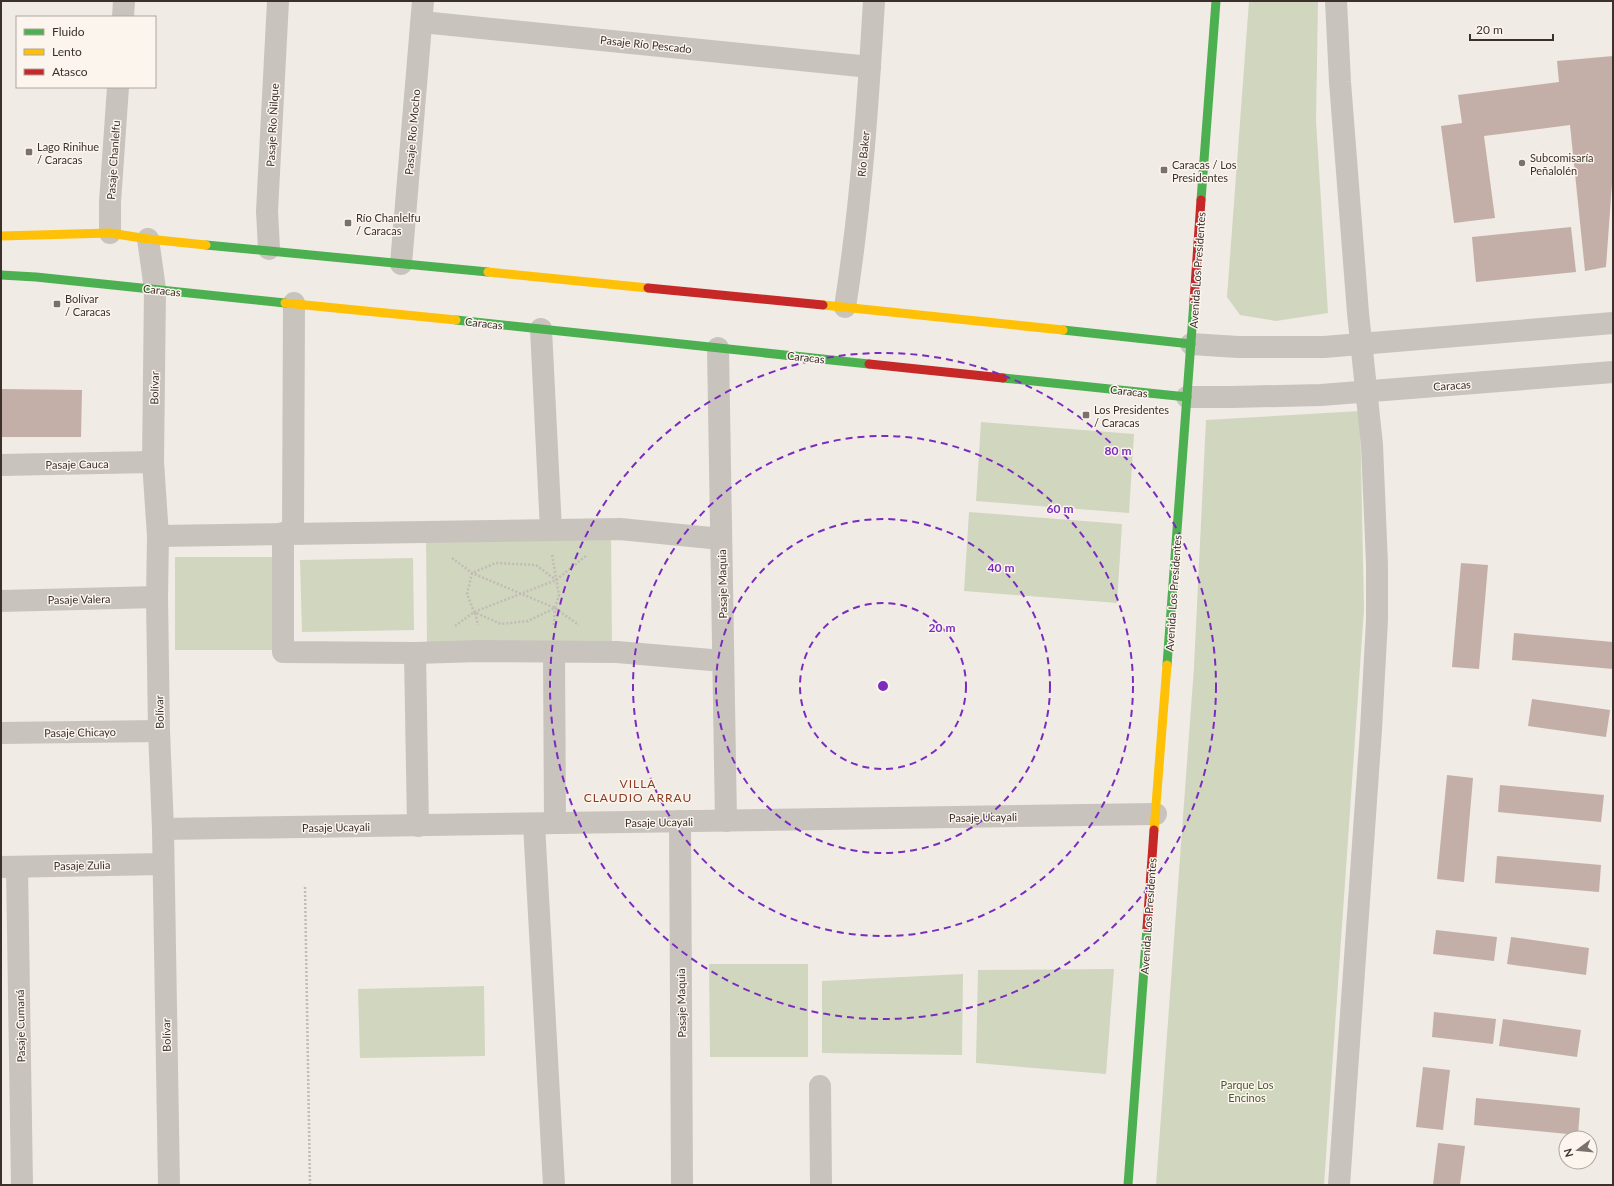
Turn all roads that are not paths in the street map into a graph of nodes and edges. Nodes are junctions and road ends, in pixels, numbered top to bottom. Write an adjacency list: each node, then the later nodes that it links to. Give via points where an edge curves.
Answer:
1 (124, 1): 7 (street)
2 (278, 1): 13 (street, Pasaje Río Ñilque, via 267,211)
3 (874, 1): 8 (street, Río Baker)
4 (1216, 1): 21 (street, Avenida Los Presidentes)
5 (1336, 1): 22 (street)
6 (422, 11): 8 (street, Pasaje Río Pescado); 14 (street, Pasaje Río Mocho)
7 (123, 16)
8 (870, 67): 18 (street, Río Baker, via 857,214)
9 (118, 88): 10 (street, Pasaje Chanlelfu)
10 (110, 233): 11 (street); 12 (street)
11 (1, 236)
12 (148, 239): 13 (street); 16 (street, Bolívar)
13 (269, 250): 14 (street)
14 (401, 264): 18 (street)
15 (1, 275): 16 (street, Caracas)
16 (155, 289): 17 (street, Caracas); 27 (street, Bolívar)
17 (294, 303): 20 (street, Caracas); 30 (street)
18 (845, 307): 21 (street)
19 (1613, 323): 22 (street)
20 (541, 329): 23 (street, Caracas); 29 (street)
21 (1191, 344): 22 (street, via 1286,348); 26 (street, Avenida Los Presidentes)
22 (1362, 344): 25 (street)
23 (718, 348): 26 (street, Caracas); 32 (street, Pasaje Maquia)
24 (1613, 372): 25 (street, Caracas)
25 (1367, 391): 26 (street, Caracas); 55 (street, via 1376,507 1377,620)
26 (1187, 397): 40 (street, Avenida Los Presidentes)
27 (154, 462): 28 (street, Pasaje Cauca); 31 (street, Bolívar)
28 (1, 465)
29 (551, 530): 30 (street); 32 (street, via 620,529)
30 (288, 533): 31 (street); 36 (street, via 283,652)
31 (158, 536): 33 (street, Bolívar)
32 (721, 539): 37 (street, Pasaje Maquia)
33 (157, 597): 34 (street, Pasaje Valera); 38 (street, Bolívar)
34 (1, 601)
35 (554, 652): 36 (street); 37 (street, via 617,652); 43 (street)
36 (415, 653): 44 (street)
37 (723, 661): 42 (street, Pasaje Maquia)
38 (159, 731): 39 (street, Pasaje Chicayo); 45 (street, Bolívar)
39 (1, 734)
40 (1156, 814): 42 (street, Pasaje Ucayali); 54 (street, Avenida Los Presidentes)
41 (680, 821): 42 (street, Pasaje Ucayali); 43 (street, Pasaje Ucayali); 52 (street, Pasaje Maquia)
42 (726, 821)
43 (545, 824): 44 (street, Pasaje Ucayali); 51 (street)
44 (418, 826): 45 (street, Pasaje Ucayali)
45 (163, 829): 46 (street, Bolívar)
46 (163, 864): 47 (street, Pasaje Zulia); 50 (street, Bolívar)
47 (9, 867): 49 (street, Pasaje Cumaná)
48 (820, 1086): 53 (street)
49 (22, 1185)
50 (169, 1185)
51 (554, 1185)
52 (682, 1185)
53 (822, 1185)
54 (1128, 1185)
55 (1339, 1185)

